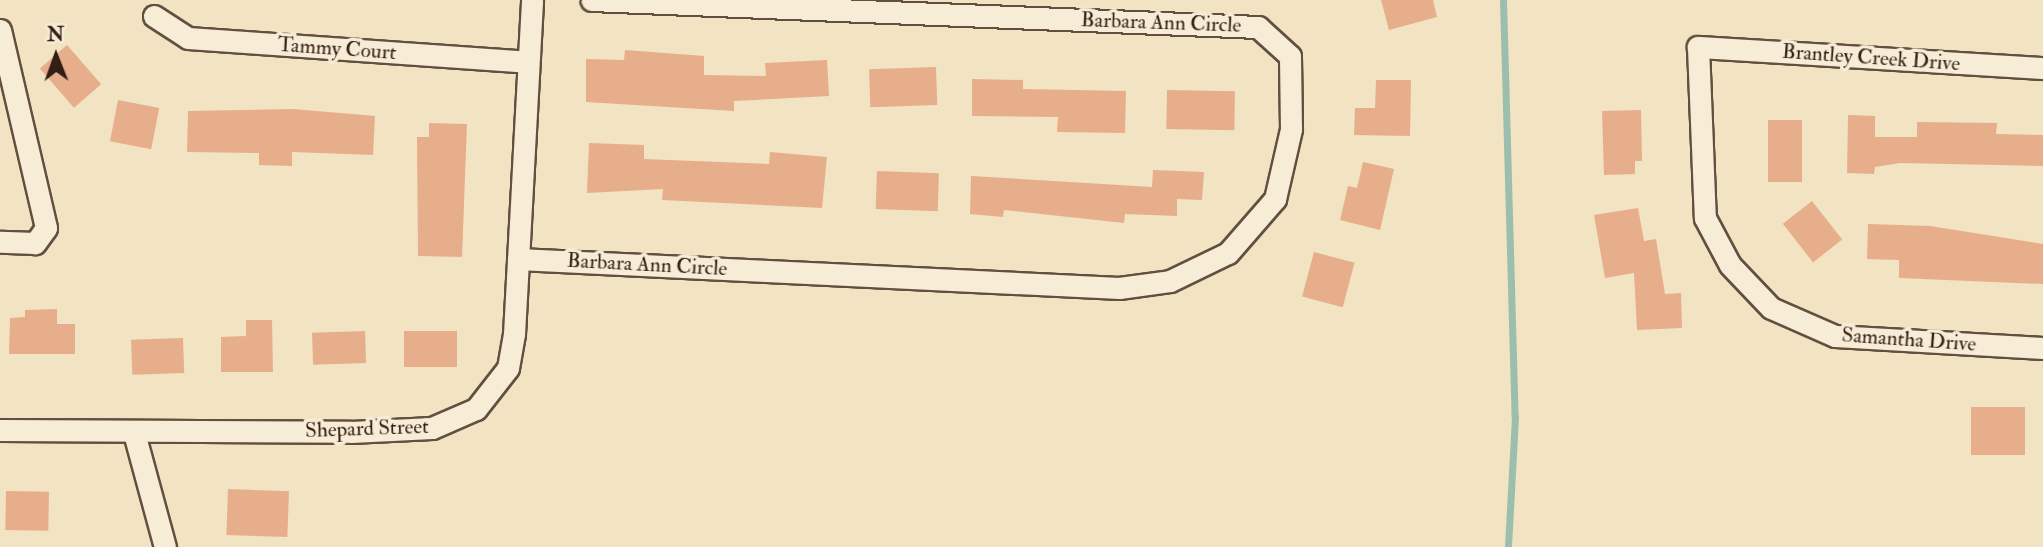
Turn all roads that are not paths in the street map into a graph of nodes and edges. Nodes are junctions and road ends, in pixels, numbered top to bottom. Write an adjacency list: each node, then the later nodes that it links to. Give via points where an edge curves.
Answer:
1 (532, 0): 6 (street, Shepard Street)
2 (592, 0): 9 (street, Barbara Ann Circle, via 1258,27 1290,56 1291,129 1275,199 1228,253 1170,281 1119,288)
3 (153, 16): 6 (street, Tammy Court, via 188,38)
4 (0, 30): 8 (street, via 46,228 35,243)
5 (1698, 47): 7 (street, Brantley Creek Drive); 10 (street, Samantha Drive, via 1705,218 1730,265 1771,308 1835,336)
6 (527, 62): 9 (street, Shepard Street)
7 (2043, 68)
8 (0, 242)
9 (519, 259): 12 (street, Shepard Street, via 508,368 476,410 458,422 351,432)
10 (2043, 348)
11 (0, 430): 12 (street, Shepard Street)
12 (134, 433): 13 (street)
13 (165, 547)

